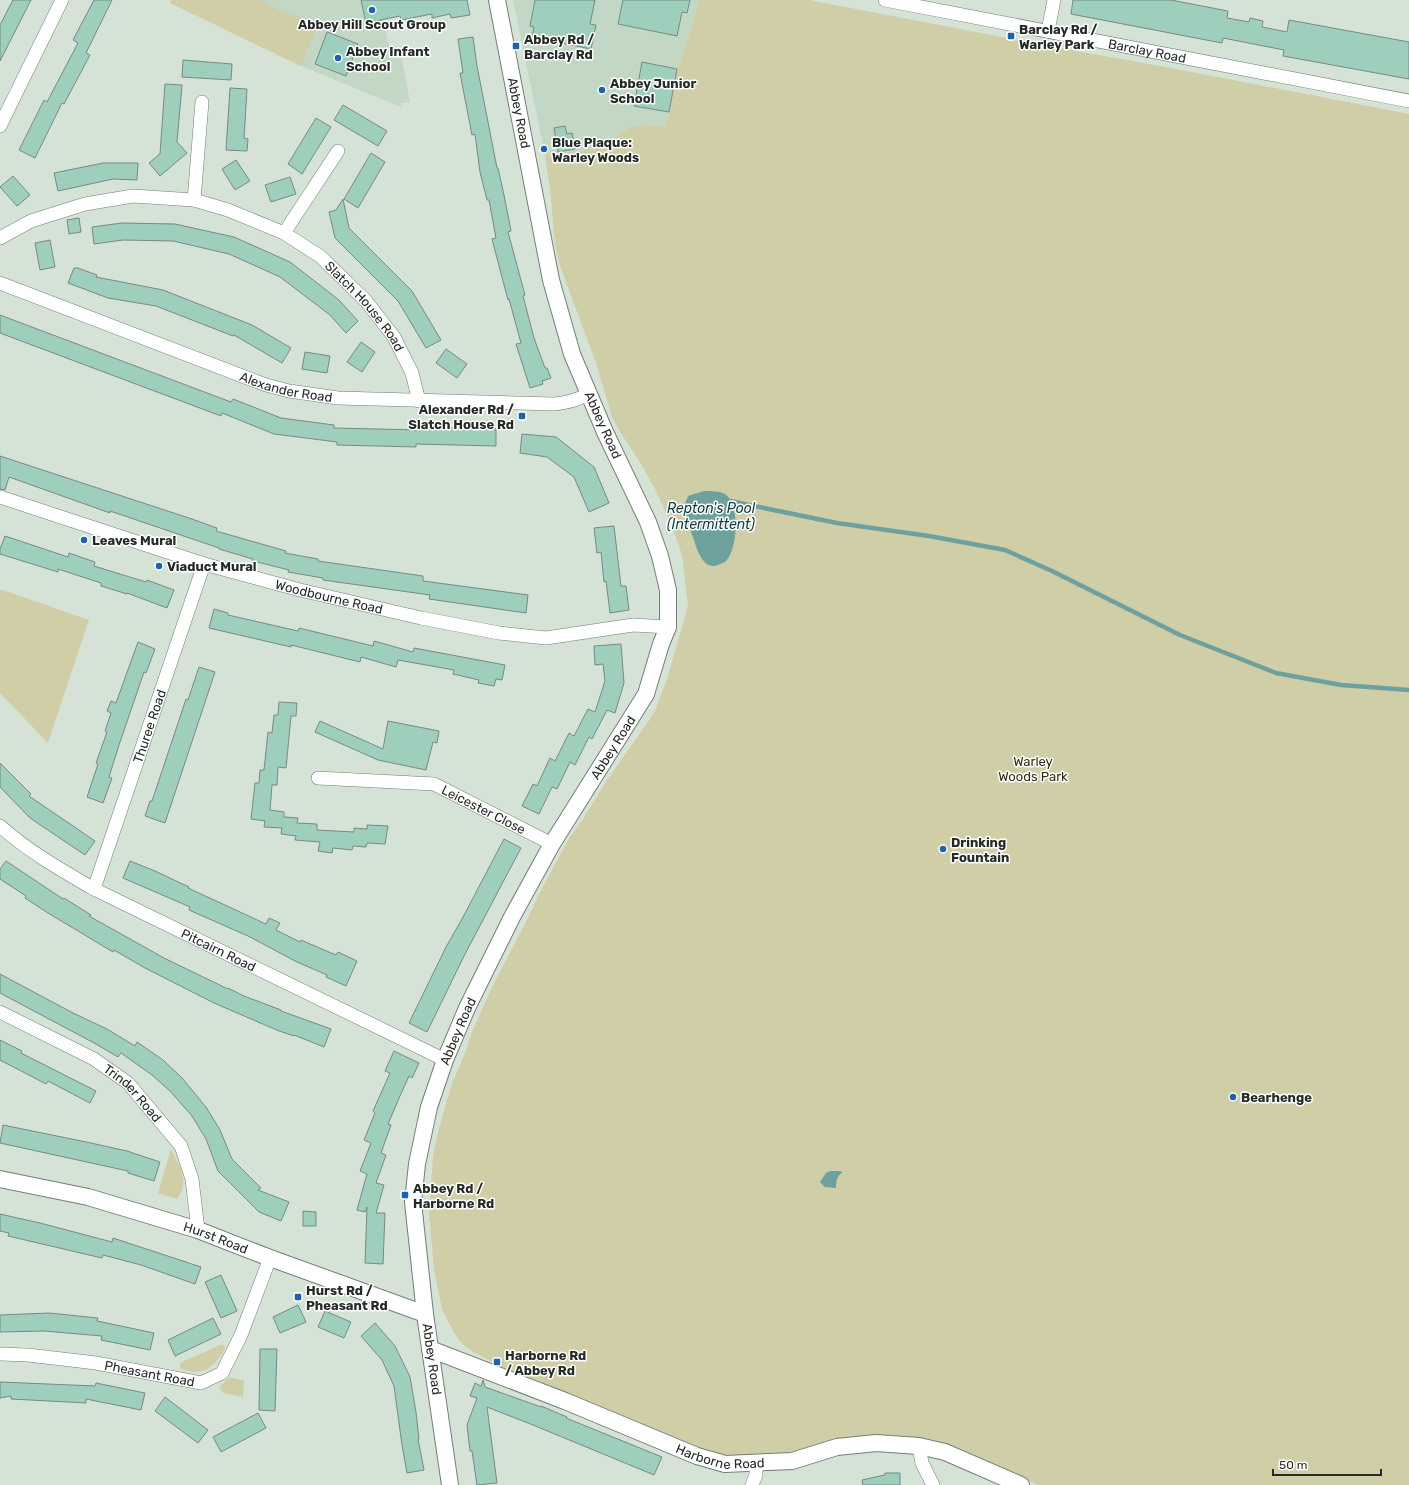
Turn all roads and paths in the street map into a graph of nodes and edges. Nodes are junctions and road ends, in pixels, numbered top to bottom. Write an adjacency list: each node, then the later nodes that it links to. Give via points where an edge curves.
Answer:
1 (62, 0): 8 (street)
2 (497, 0): 14 (street, Abbey Road, via 551,280 572,354)
3 (885, 0): 5 (street, Barclay Road)
4 (1054, 0): 5 (street)
5 (1048, 31): 6 (street, Barclay Road)
6 (1409, 101)
7 (202, 102): 10 (street)
8 (0, 126)
9 (338, 151): 11 (street)
10 (194, 200): 11 (street, Slatch House Road, via 228,210); 12 (street, Slatch House Road, via 132,196 84,204 31,220)
11 (284, 233): 15 (street, Slatch House Road, via 321,257 366,301 394,337 412,373)
12 (0, 238)
13 (0, 282): 15 (street, Alexander Road, via 266,385 338,398)
14 (589, 394): 15 (street, Alexander Road, via 567,403 554,404); 18 (street, Abbey Road, via 648,522 660,556 668,590)
15 (419, 401)
16 (0, 497): 17 (street, Woodbourne Road)
17 (204, 564): 18 (street, Woodbourne Road, via 300,590 499,633 546,638 633,625); 22 (street, Thuree Road)
18 (668, 627): 21 (street, Abbey Road, via 646,694)
19 (318, 778): 21 (street, Leicester Close, via 434,784)
20 (0, 826): 22 (street, Pitcairn Road, via 54,866)
21 (552, 844): 24 (street, Abbey Road, via 512,917 467,1008)
22 (94, 889): 24 (street, Pitcairn Road)
23 (0, 1012): 26 (street, Trinder Road, via 94,1059 128,1083 181,1146 192,1179)
24 (445, 1060): 28 (street, Abbey Road, via 429,1107 413,1202)
25 (0, 1179): 26 (street, Hurst Road, via 88,1197)
26 (198, 1230): 27 (street, Hurst Road)
27 (270, 1258): 28 (street, Hurst Road); 30 (street, Pheasant Road, via 241,1335 222,1373 201,1383 96,1363)
28 (425, 1314): 29 (street, Abbey Road)
29 (430, 1349): 32 (street, Harborne Road, via 566,1401 697,1456 725,1464); 33 (street, Abbey Road)
30 (0, 1354)
31 (919, 1446): 32 (street, Harborne Road, via 876,1443 837,1447 792,1461); 35 (street, via 922,1463); 36 (street, Harborne Road, via 945,1452)
32 (756, 1462): 34 (street, via 756,1475)
33 (450, 1485)
34 (752, 1485)
35 (934, 1485)
36 (1021, 1485)

